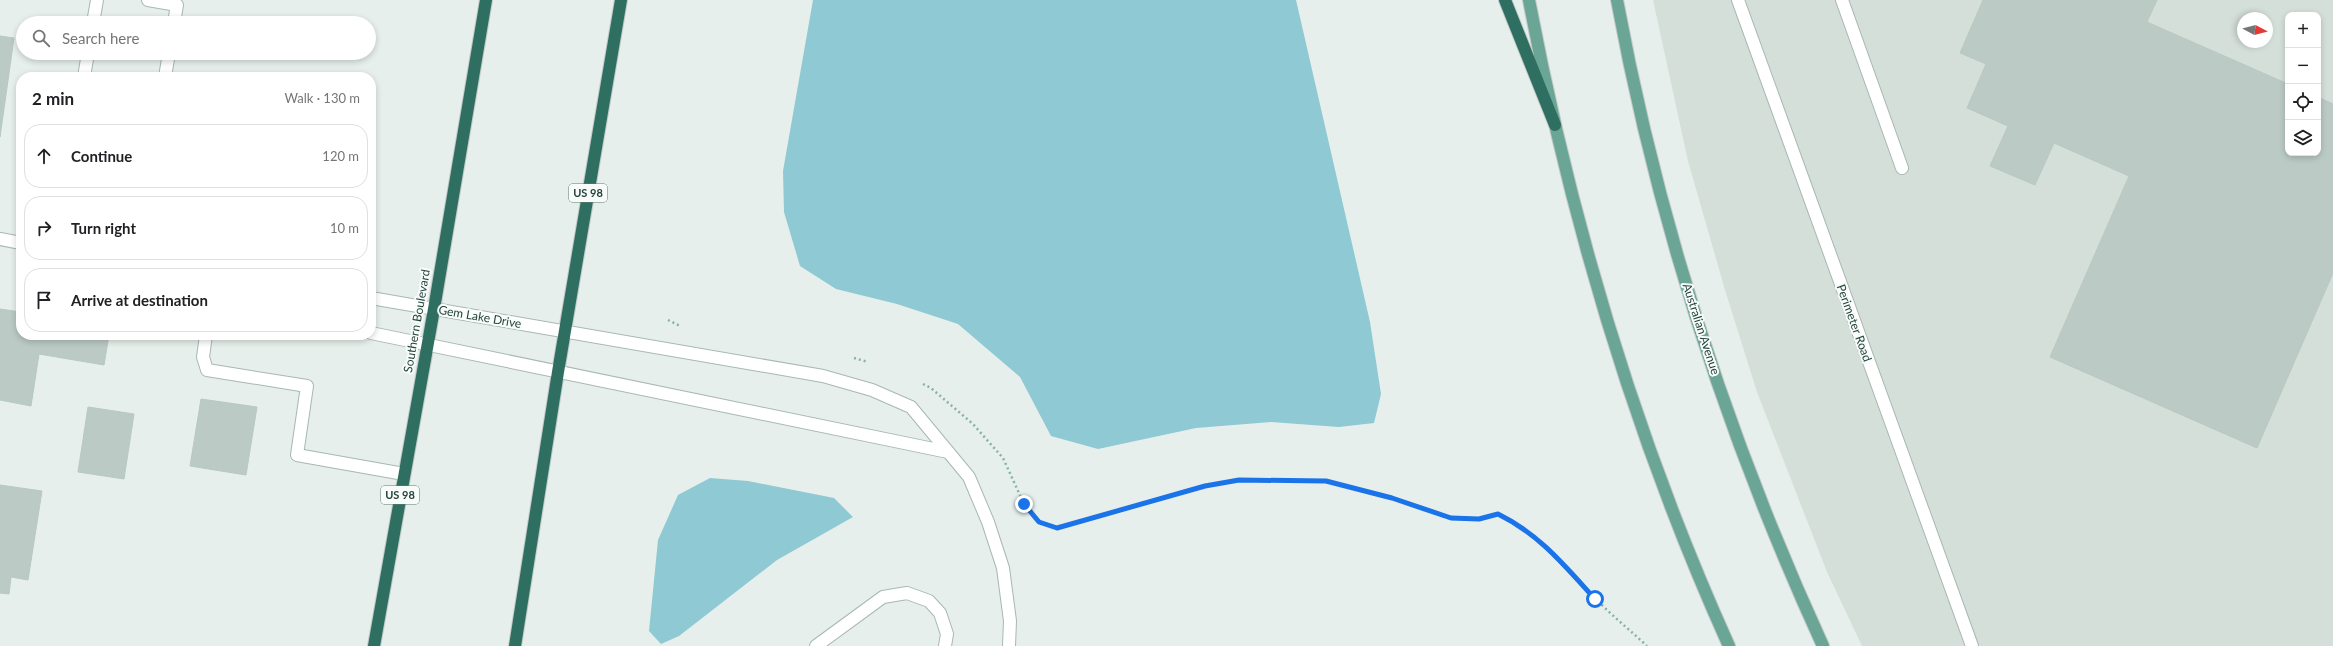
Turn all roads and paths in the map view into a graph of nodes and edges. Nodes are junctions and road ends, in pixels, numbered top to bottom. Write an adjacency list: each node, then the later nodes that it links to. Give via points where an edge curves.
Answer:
1 (97, 0): 12 (street)
2 (148, 0): 13 (street, via 177,5)
3 (486, 0): 23 (highway, Southern Boulevard / US 98)
4 (621, 0): 11 (highway, US 98)
5 (624, 0): 11 (highway)
6 (1505, 0): 18 (highway)
7 (1529, 0): 18 (main road)
8 (1617, 0): 43 (main road, Australian Avenue, via 1651,157 1683,273 1739,444)
9 (1738, 0): 44 (street, Perimeter Road)
10 (1842, 0): 19 (street)
11 (619, 14): 26 (highway, US 98)
12 (94, 16)
13 (175, 16)
14 (87, 60): 16 (street)
15 (168, 60): 17 (street)
16 (85, 72)
17 (166, 72)
18 (1555, 125): 42 (main road, via 1600,298 1638,415 1678,526)
19 (1902, 168)
20 (0, 239): 21 (street)
21 (16, 242)
22 (376, 299): 23 (street, Gem Lake Drive)
23 (434, 309): 26 (street, Gem Lake Drive); 29 (highway, Southern Boulevard / US 98)
24 (668, 320): 25 (path)
25 (685, 328)
26 (565, 332): 32 (highway, US 98); 34 (street, Gem Lake Drive, via 823,376 872,390 911,407)
27 (376, 334): 29 (street)
28 (205, 340): 35 (street, via 203,357 207,370 307,386 297,455)
29 (428, 345): 32 (street); 35 (highway, Southern Boulevard / US 98)
30 (852, 358): 31 (path)
31 (874, 365)
32 (558, 372): 34 (street); 37 (highway, US 98)
33 (917, 382): 41 (path, via 931,388 973,424 1003,458 1024,504 1039,522 1057,528 1205,486 1239,480 1326,481 1392,498 1451,518 1479,519 1498,514 1518,524 1543,542 1595,599)
34 (948, 452): 40 (street, Gem Lake Drive, via 969,477 988,522 1003,568 1010,621)
35 (404, 474): 36 (highway, Southern Boulevard / US 98)
36 (374, 646)
37 (515, 646)
38 (816, 646): 39 (street, via 884,597 907,593 929,601 940,613 947,634)
39 (945, 646)
40 (1009, 646)
41 (1647, 646)
42 (1728, 646)
43 (1823, 646)
44 (1972, 646)

